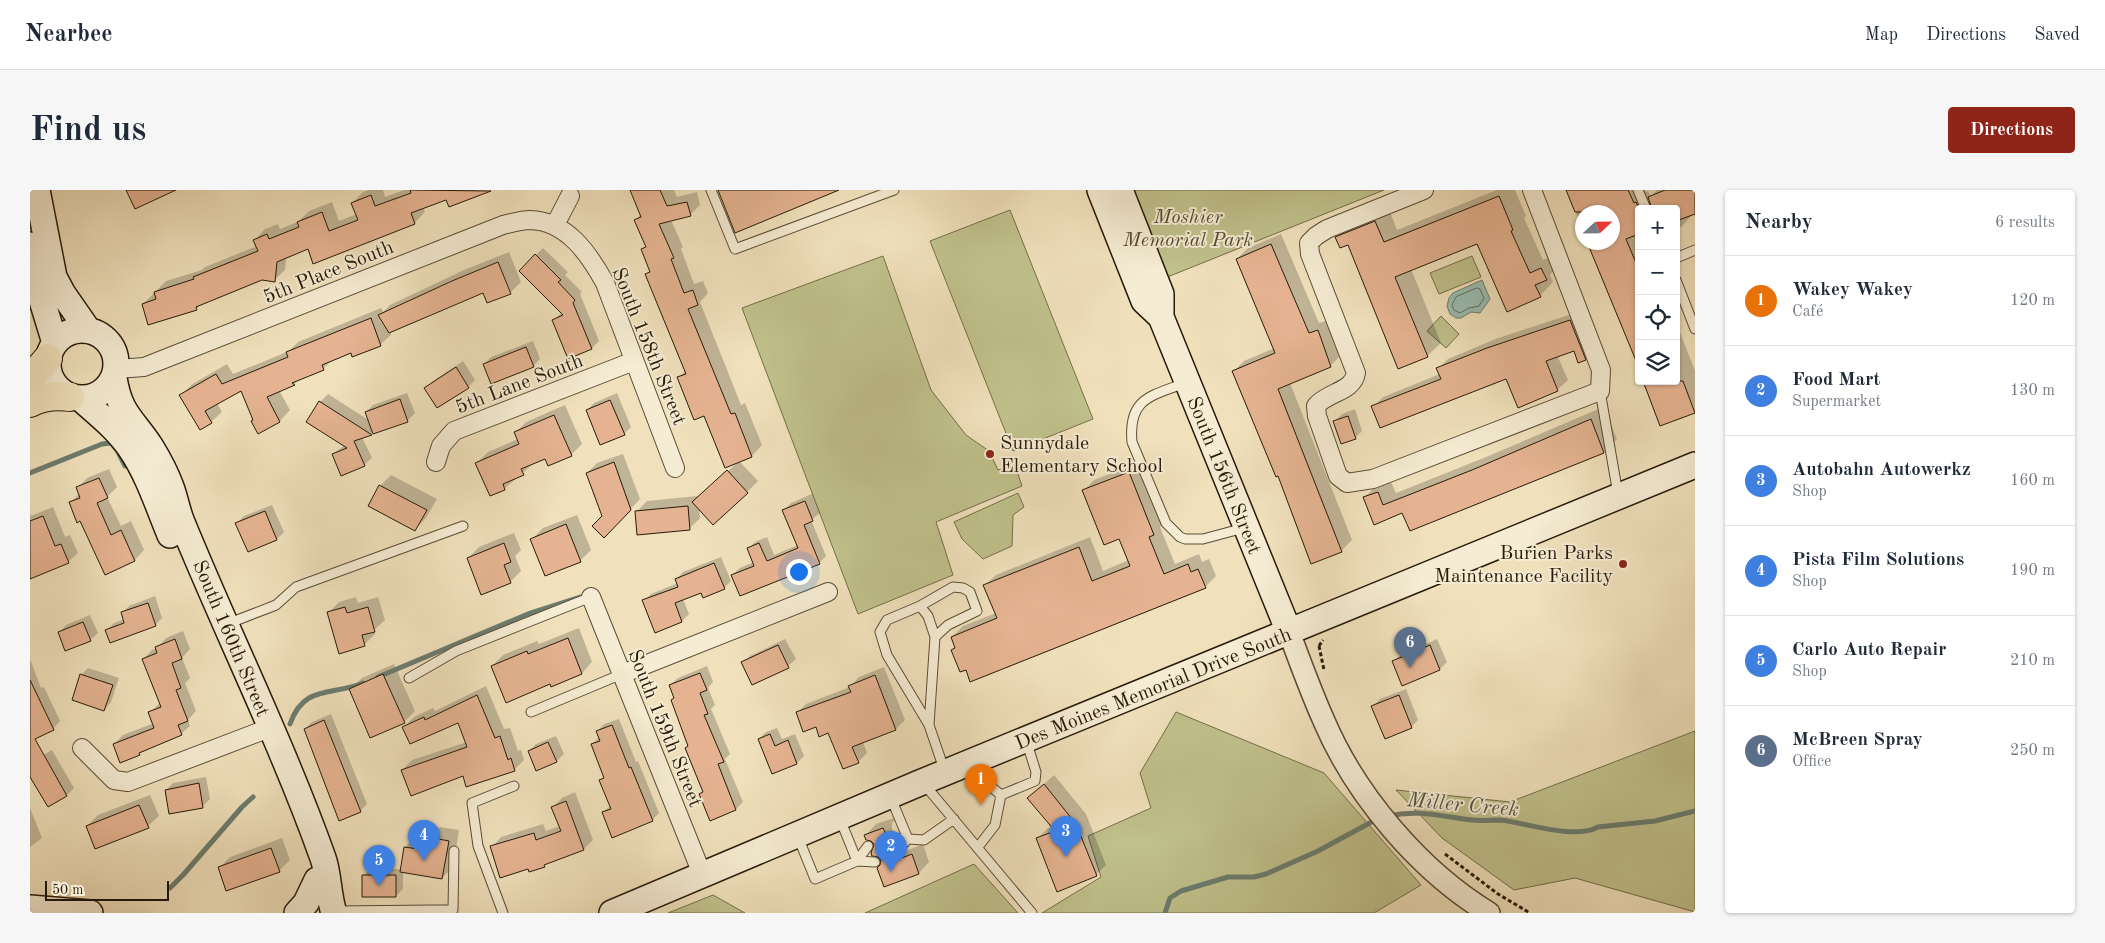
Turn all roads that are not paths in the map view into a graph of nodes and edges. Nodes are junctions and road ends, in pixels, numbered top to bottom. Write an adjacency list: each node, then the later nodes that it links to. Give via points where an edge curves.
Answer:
1 (37, 190): 18 (main road, via 54,277)
2 (711, 190): 3 (lane, via 735,249)
3 (894, 190)
4 (1100, 190): 16 (main road, South 156th Street, via 1144,301)
5 (1120, 190): 16 (main road, South 156th Street, via 1161,294)
6 (1424, 190): 24 (street, via 1327,229 1309,243 1310,254 1356,373 1350,386 1321,399 1316,406 1338,476 1347,483 1373,479)
7 (1532, 190): 24 (street, via 1601,370)
8 (1638, 190): 10 (lane)
9 (570, 196): 11 (street)
10 (1644, 205)
11 (555, 225): 20 (street, South 158th Street, via 591,258 605,283); 21 (street, 5th Place South, via 530,220 503,224 144,368)
12 (30, 244): 19 (main road, via 34,277 48,314)
13 (1695, 250): 14 (lane)
14 (1680, 256)
15 (1680, 290): 17 (lane)
16 (1161, 317): 23 (main road, South 156th Street)
17 (1695, 329)
18 (88, 330): 19 (main road, via 70,332); 21 (main road, via 98,333 113,348 117,358)
19 (52, 351): 22 (highway); 25 (main road, via 48,370 52,381)
20 (634, 360): 27 (street, 5th Lane South, via 454,431 441,446); 29 (street, South 158th Street)
21 (115, 374): 25 (main road, via 100,394 91,398); 36 (main road, South 160th Street, via 119,402 162,466)
22 (30, 379)
23 (1188, 382): 32 (main road, South 156th Street); 32 (lane, via 1146,398 1139,405 1133,415 1132,442 1166,523 1180,537 1203,539)
24 (1600, 391): 30 (lane)
25 (75, 398): 26 (highway, via 58,395); 43 (main road, South 160th Street, via 119,434 142,468 209,633 234,675)
26 (30, 403)
27 (436, 462)
28 (1695, 465): 30 (main road, Des Moines Memorial Drive South)
29 (675, 468)
30 (1619, 496): 37 (main road, Des Moines Memorial Drive South)
31 (463, 526): 36 (lane, via 296,587 276,605)
32 (1246, 527): 37 (main road, South 156th Street)
33 (828, 592): 39 (street)
34 (591, 597): 39 (street, South 159th Street); 40 (lane, via 456,651)
35 (920, 606): 38 (lane, via 928,616); 38 (lane, via 952,587 970,592 977,611 948,625); 42 (lane, via 887,620 880,632 887,655)
36 (225, 625): 66 (main road, South 160th Street, via 244,663 324,860)
37 (1289, 632): 44 (main road, Des Moines Memorial Drive South); 73 (street, via 1324,722 1371,801 1417,855 1449,884)
38 (935, 637): 42 (lane)
39 (622, 674): 41 (lane); 63 (street, South 159th Street)
40 (409, 678)
41 (531, 712)
42 (928, 725): 47 (lane)
43 (259, 732): 45 (street, via 128,782 114,780); 64 (main road, South 160th Street)
44 (1026, 740): 46 (main road, Des Moines Memorial Drive South); 51 (lane, via 1036,772 1035,781)
45 (82, 748)
46 (978, 759): 47 (main road, Des Moines Memorial Drive South); 51 (lane, via 989,785)
47 (945, 772): 48 (main road, Des Moines Memorial Drive South)
48 (922, 782): 50 (main road, Des Moines Memorial Drive South); 53 (lane)
49 (514, 786): 70 (lane, via 472,803 478,846)
50 (890, 795): 52 (main road, Des Moines Memorial Drive South); 56 (lane)
51 (1001, 795): 58 (lane, via 995,825)
52 (839, 817): 54 (main road, Des Moines Memorial Drive South); 61 (lane)
53 (954, 819): 56 (lane, via 924,840); 58 (lane)
54 (797, 835): 61 (lane, via 815,879); 63 (main road, Des Moines Memorial Drive South)
55 (887, 838): 56 (lane)
56 (908, 839): 60 (lane)
57 (868, 846): 61 (lane)
58 (978, 847): 72 (lane)
59 (454, 851): 67 (lane, via 453,910)
60 (893, 855)
61 (857, 860): 62 (lane)
62 (875, 862)
63 (702, 874): 71 (main road, Des Moines Memorial Drive South)
64 (317, 880): 66 (main road, South 160th Street); 69 (main road, via 306,903)
65 (30, 908): 68 (main road)
66 (333, 910): 67 (lane)
67 (434, 912)
68 (90, 913)
69 (297, 913)
70 (502, 913)
71 (612, 913)
72 (1032, 913)
73 (1489, 913)

